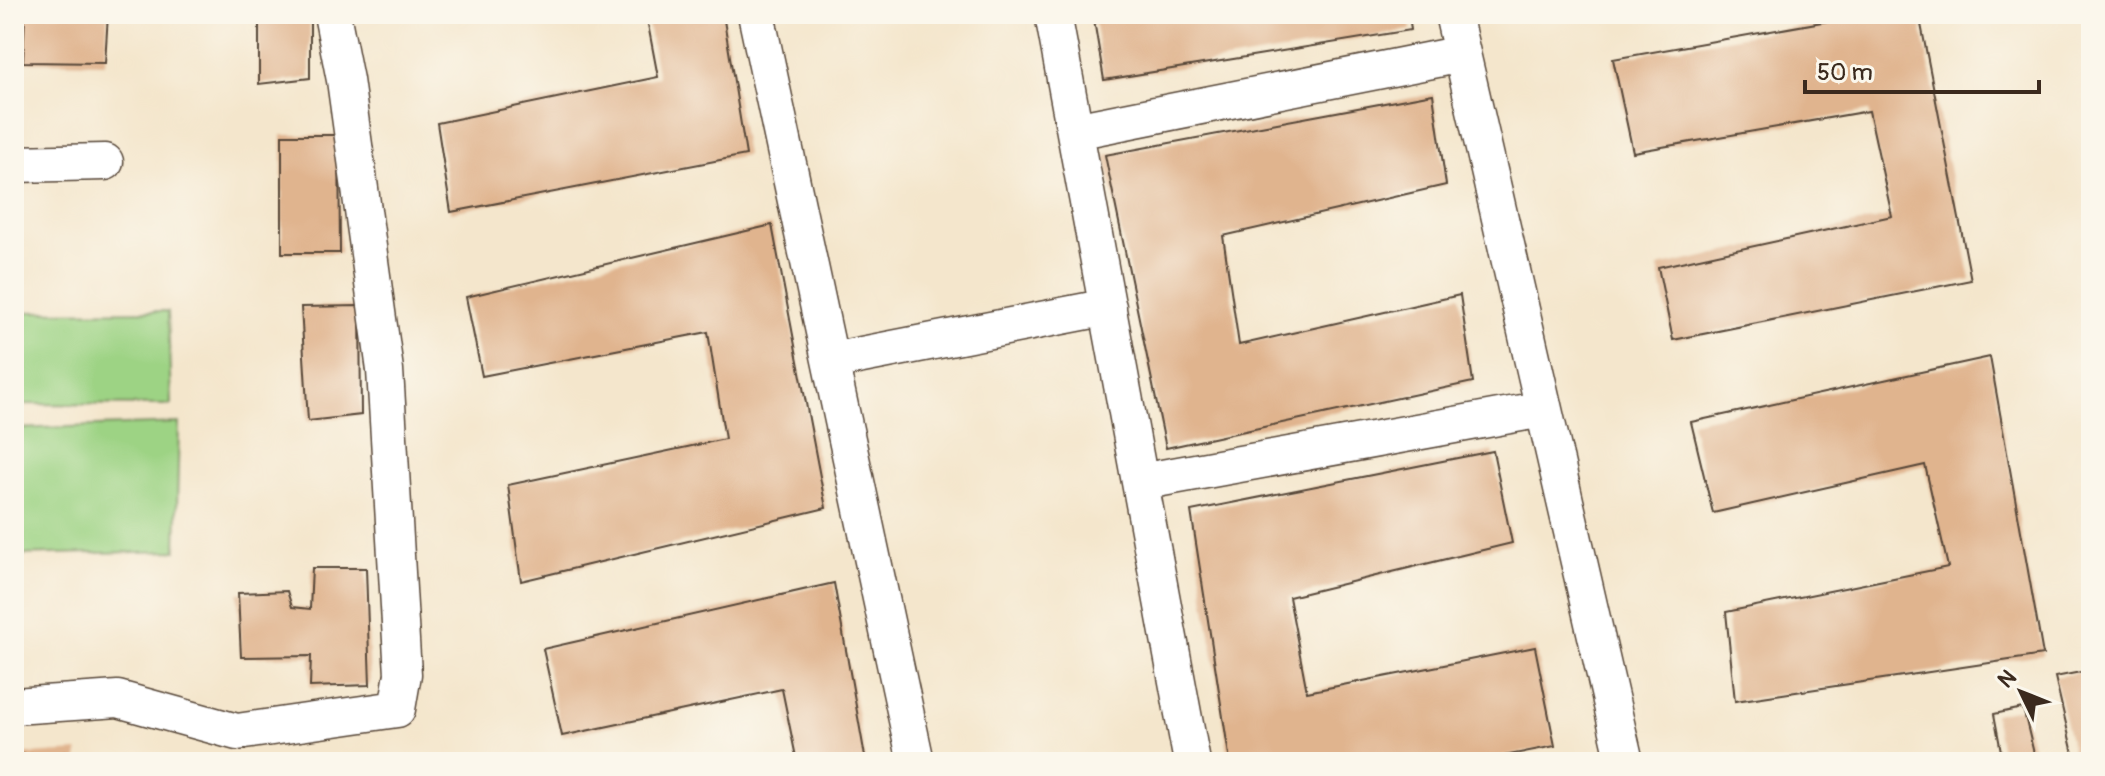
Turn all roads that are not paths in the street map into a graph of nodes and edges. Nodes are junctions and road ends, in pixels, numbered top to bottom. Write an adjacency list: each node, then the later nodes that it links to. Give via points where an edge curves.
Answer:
1 (332, 14): 13 (lane, via 385,370 403,674 397,709 237,732 118,699)
2 (756, 14): 10 (lane)
3 (1053, 14): 6 (lane)
4 (1453, 14): 5 (lane)
5 (1462, 54): 6 (lane); 11 (lane)
6 (1075, 131): 9 (lane)
7 (105, 162): 8 (lane)
8 (14, 164)
9 (1108, 307): 10 (lane); 12 (lane)
10 (831, 361): 14 (lane)
11 (1543, 409): 12 (lane); 16 (lane)
12 (1140, 482): 15 (lane)
13 (14, 706)
14 (916, 762)
15 (1192, 762)
16 (1625, 762)

